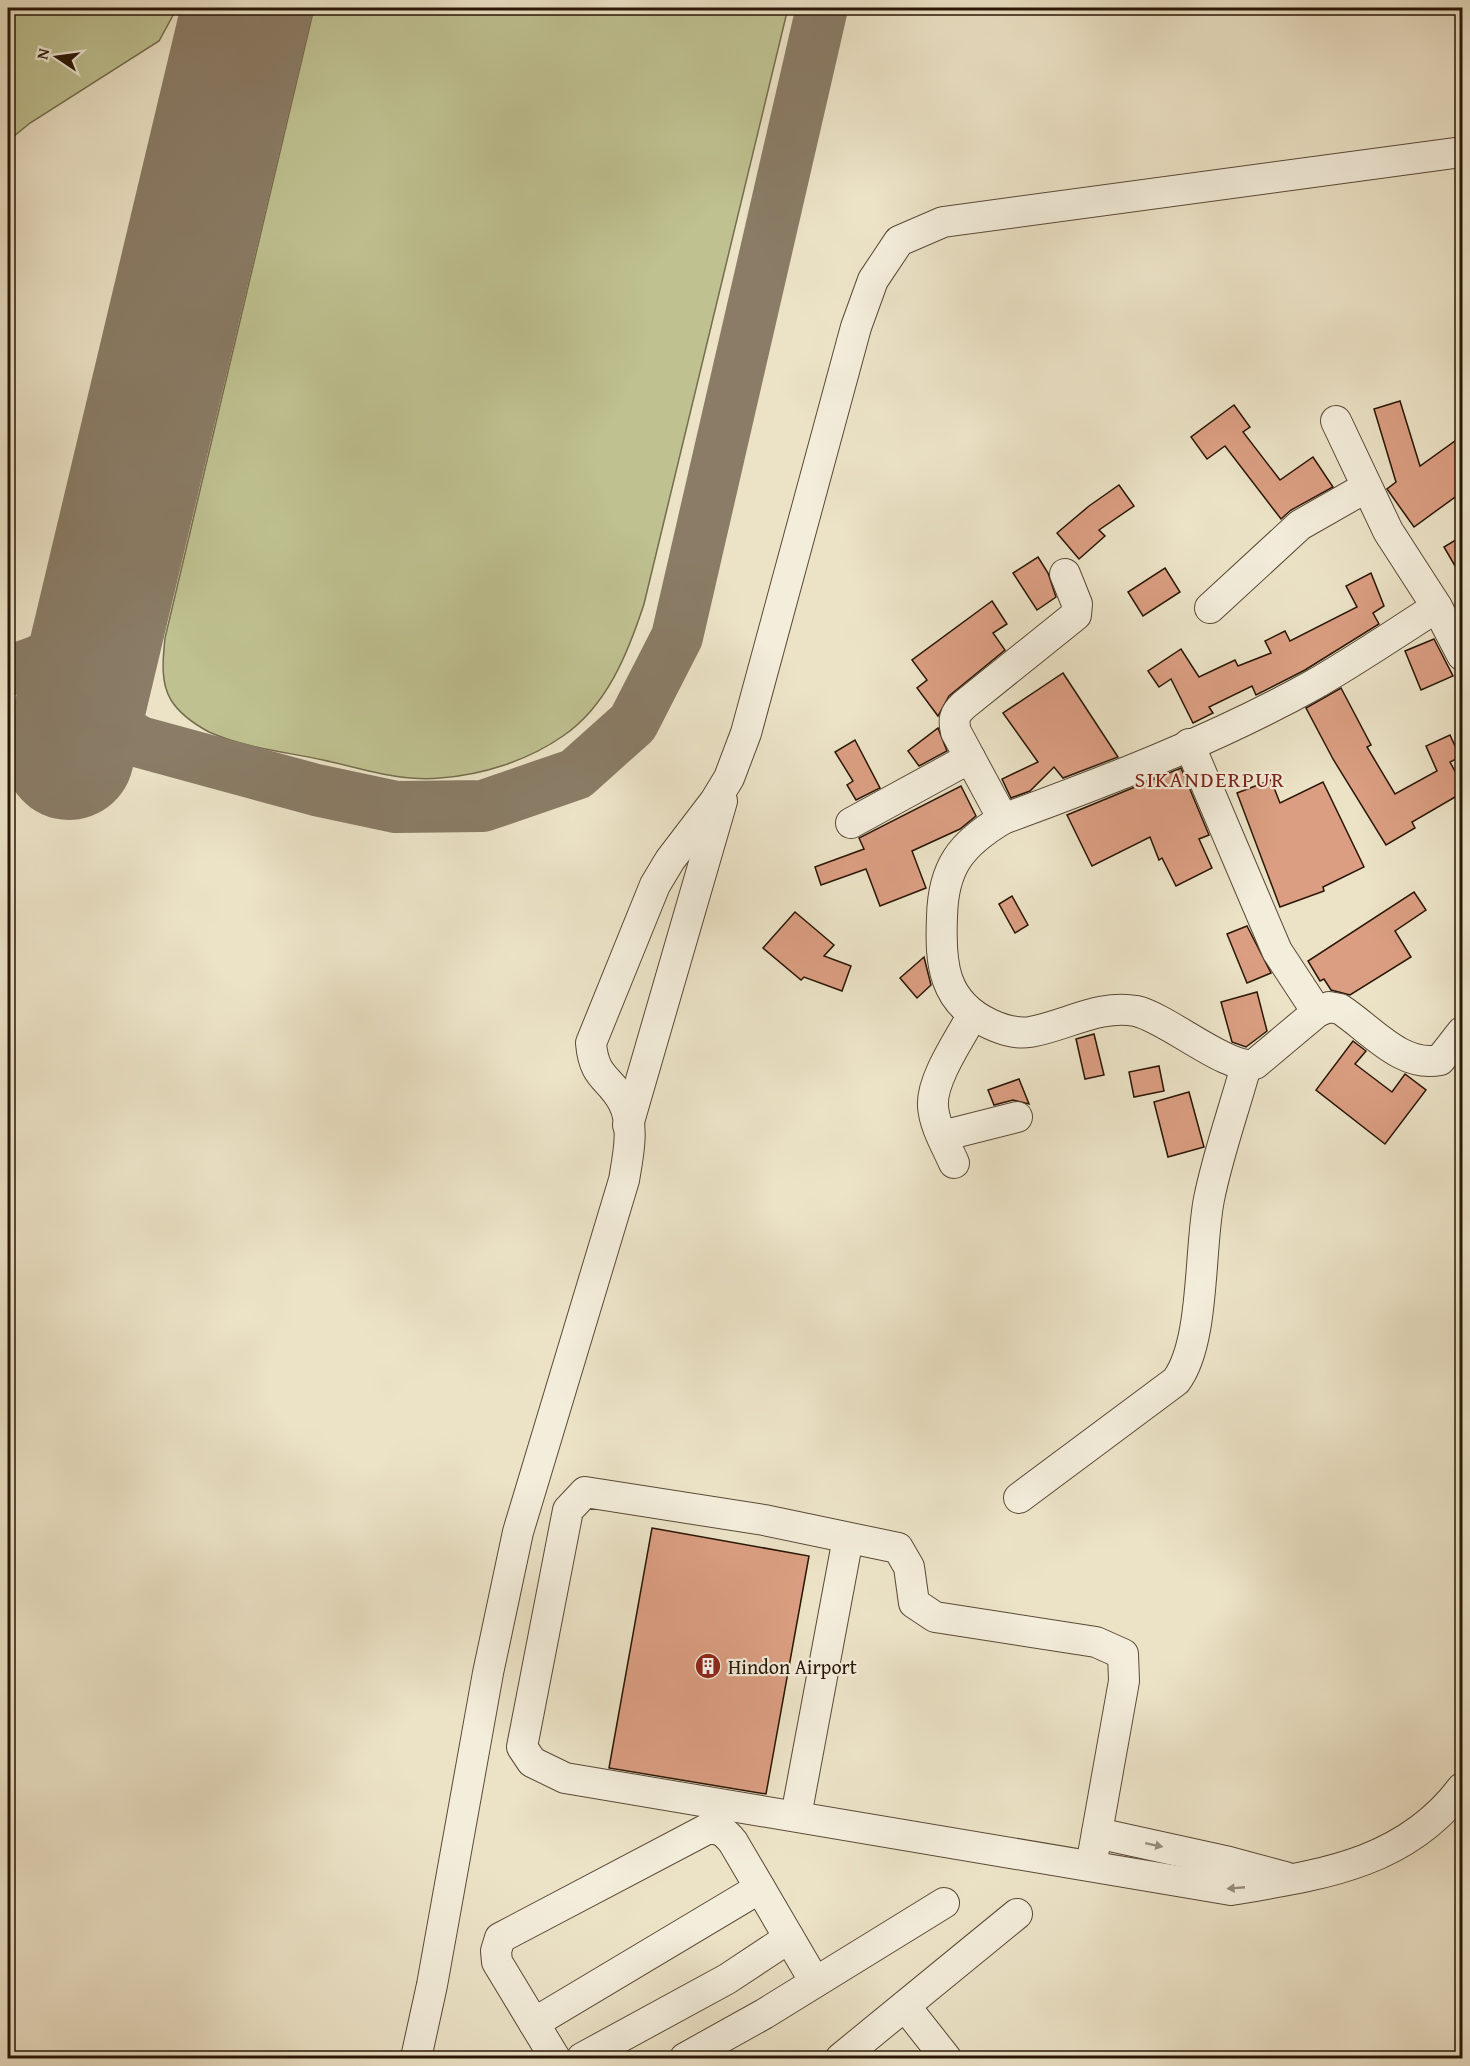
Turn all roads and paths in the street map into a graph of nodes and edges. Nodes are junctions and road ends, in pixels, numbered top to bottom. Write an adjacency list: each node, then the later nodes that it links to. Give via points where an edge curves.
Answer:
1 (1462, 152): 10 (street, via 943,222 899,241 873,280 856,327 746,733)
2 (1335, 421): 3 (street)
3 (1365, 488): 5 (street); 6 (street, via 1300,525)
4 (1065, 574): 9 (street, via 1077,604 1076,615 956,712 956,732)
5 (1437, 607): 7 (street); 8 (street, via 1312,685)
6 (1210, 608)
7 (1462, 655)
8 (1189, 744): 11 (street); 13 (street, via 1277,951)
9 (970, 758): 11 (street); 12 (street)
10 (729, 778): 18 (street); 18 (street, via 655,885 591,1043 592,1061 623,1103)
11 (1003, 819): 14 (street, via 963,849 946,877 942,940 948,986)
12 (851, 823)
13 (1317, 1012): 15 (street, via 1329,1007 1340,1009 1416,1061 1440,1060); 16 (street, via 1255,1064)
14 (972, 1016): 16 (street, via 1015,1032 1116,1010 1137,1011); 19 (street, via 937,1084 933,1104)
15 (1462, 1032)
16 (1246, 1066): 21 (street, via 1209,1197 1195,1339 1185,1369 1176,1381)
17 (1017, 1117): 19 (street)
18 (628, 1125): 22 (street, via 630,1149 624,1180)
19 (942, 1136): 20 (street)
20 (954, 1163)
21 (1019, 1498)
22 (528, 1499): 23 (street); 37 (street, via 488,1673)
23 (568, 1510): 24 (street, via 585,1492 764,1520); 26 (street, via 522,1748 532,1762 565,1778)
24 (848, 1538): 26 (street); 27 (street, via 898,1548 909,1567 914,1603 935,1617 1096,1642 1123,1654 1124,1681)
25 (1462, 1788): 29 (street, via 1415,1836 1365,1861)
26 (795, 1816): 28 (street)
27 (1097, 1833): 28 (street); 29 (street, one-way to 29)
28 (1091, 1866): 29 (street, one-way to 28, via 1231,1890)
29 (1293, 1880)
30 (760, 1888): 33 (street); 36 (street); 36 (street, via 726,1833 717,1828 707,1829 511,1930 500,1938 497,1962)
31 (944, 1903): 34 (street)
32 (1017, 1914): 35 (street)
33 (789, 1938): 34 (street); 39 (street, via 728,1979)
34 (815, 1982): 40 (street)
35 (905, 2006): 41 (street); 42 (street)
36 (534, 2023): 38 (street)
37 (416, 2058)
38 (555, 2058)
39 (582, 2058)
40 (685, 2058)
41 (841, 2058)
42 (946, 2058)

